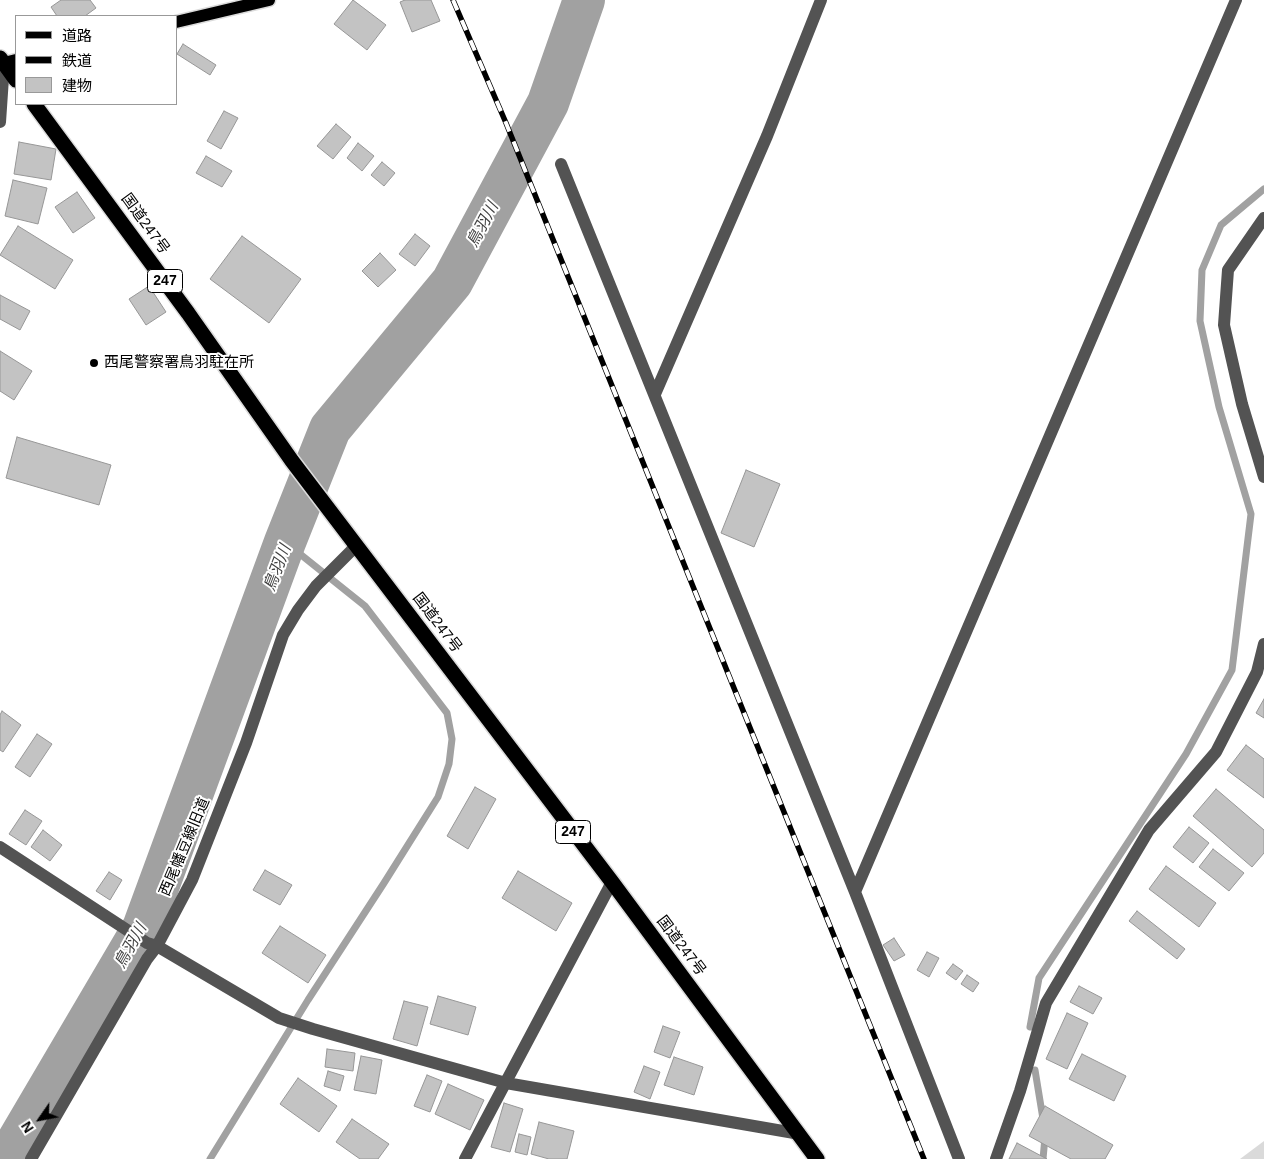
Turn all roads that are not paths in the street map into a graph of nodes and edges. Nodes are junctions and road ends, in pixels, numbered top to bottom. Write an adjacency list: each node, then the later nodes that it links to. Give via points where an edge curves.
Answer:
1 (269, 0): 4 (main road)
2 (820, 0): 11 (street, via 767,136)
3 (1236, 0): 17 (street)
4 (178, 22)
5 (7, 61): 6 (highway); 8 (street)
6 (15, 78)
7 (35, 105): 13 (highway, 国道247号 / 247)
8 (0, 122)
9 (561, 164): 11 (street)
10 (1264, 218): 12 (street, via 1228,270 1224,325 1242,404)
11 (655, 394): 17 (street)
12 (1264, 477)
13 (356, 546): 16 (highway, 国道247号 / 247); 18 (street, 西尾幡豆線旧道, via 316,586 283,635 246,742 192,880)
14 (1264, 644): 25 (street, via 1256,672 1216,752 1149,830 1046,1003)
15 (0, 847): 18 (street)
16 (612, 882): 19 (street); 20 (highway, 国道247号 / 247)
17 (855, 892): 24 (street)
18 (152, 945): 19 (street, via 279,1018); 21 (street, 西尾幡豆線旧道, via 147,960)
19 (506, 1083): 20 (street); 22 (street)
20 (800, 1134): 23 (highway, 国道247号 / 247)
21 (31, 1159)
22 (465, 1159)
23 (818, 1159)
24 (959, 1159)
25 (996, 1159)

